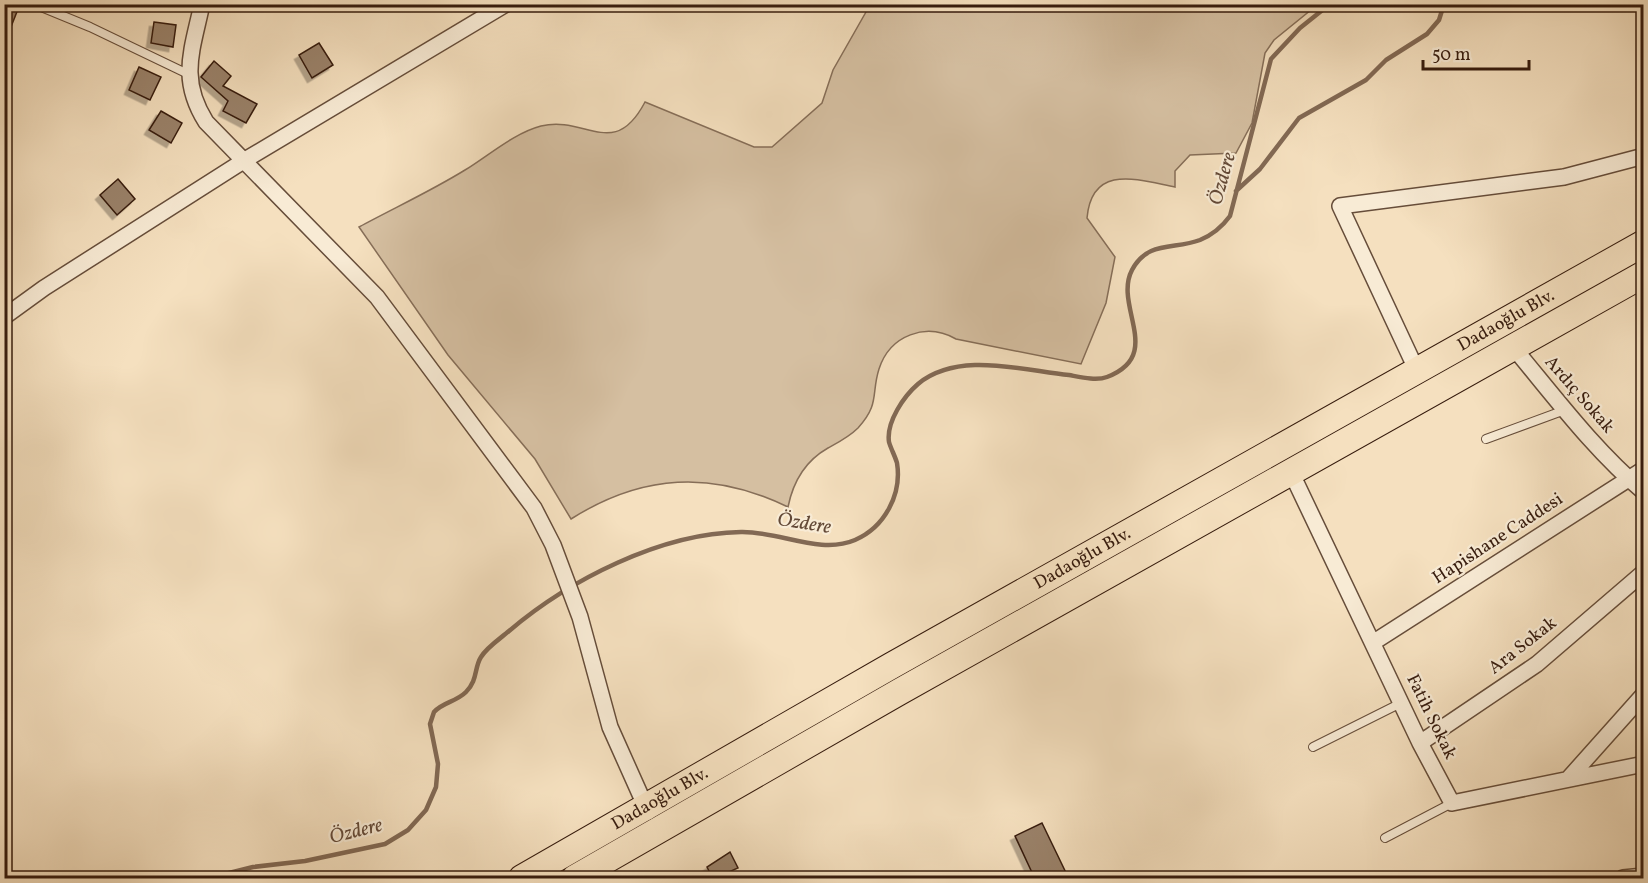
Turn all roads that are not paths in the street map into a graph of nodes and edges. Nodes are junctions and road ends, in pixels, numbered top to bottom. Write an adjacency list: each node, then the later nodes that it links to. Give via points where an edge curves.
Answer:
1 (34, 4): 4 (lane)
2 (202, 4): 4 (street)
3 (506, 4): 6 (street)
4 (188, 74): 6 (street, via 194,103 206,122)
5 (1644, 156): 11 (street, via 1564,177 1340,206)
6 (245, 160): 9 (street); 27 (street, via 377,297 534,508 554,544 580,617 610,727)
7 (1644, 243): 11 (highway, Dadaoğlu Blv.)
8 (1644, 274): 10 (highway, Dadaoğlu Blv.)
9 (4, 317)
10 (1513, 347): 12 (street, Ardıç Sokak); 15 (highway, Dadaoğlu Blv.)
11 (1417, 371): 27 (highway, Dadaoğlu Blv.)
12 (1565, 410): 13 (lane); 16 (street, Ardıç Sokak)
13 (1486, 440)
14 (1644, 469): 16 (street, Hapishane Caddesi)
15 (1291, 472): 19 (street, Fatih Sokak); 28 (highway, Dadaoğlu Blv.)
16 (1628, 478): 17 (street, Ardıç Sokak); 19 (street, Hapishane Caddesi)
17 (1644, 492)
18 (1644, 572): 22 (street, Ara Sokak, via 1537,664)
19 (1374, 642): 21 (street, Fatih Sokak)
20 (1644, 694): 25 (street)
21 (1401, 703): 22 (street, Fatih Sokak); 23 (lane)
22 (1420, 743): 26 (street, Fatih Sokak)
23 (1312, 747)
24 (1644, 764): 25 (street)
25 (1569, 778): 26 (street)
26 (1452, 803): 29 (lane)
27 (646, 808): 28 (street); 31 (highway, Dadaoğlu Blv.)
28 (659, 831): 32 (highway, Dadaoğlu Blv.)
29 (1385, 838)
30 (1644, 876): 33 (street)
31 (522, 879)
32 (575, 879)
33 (1623, 879)

